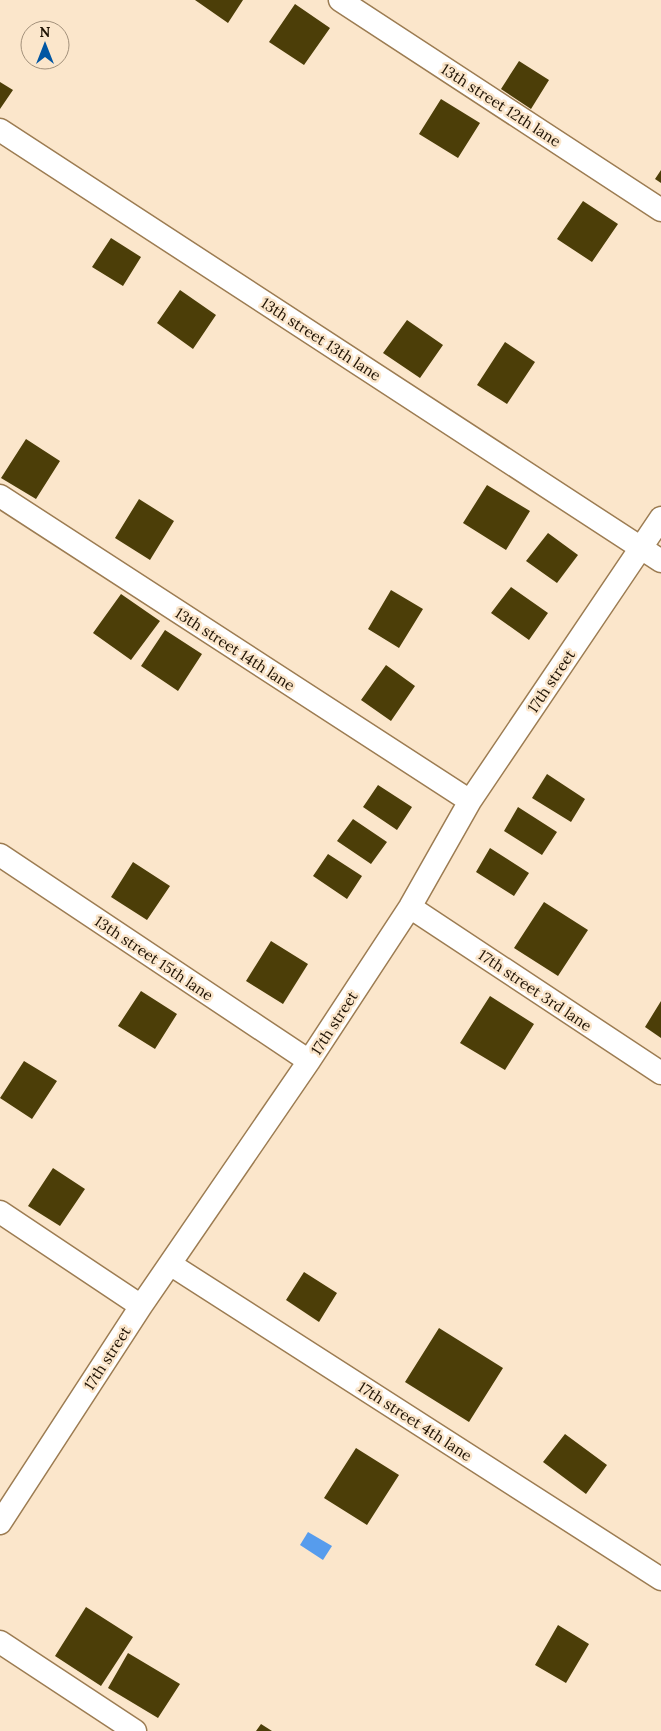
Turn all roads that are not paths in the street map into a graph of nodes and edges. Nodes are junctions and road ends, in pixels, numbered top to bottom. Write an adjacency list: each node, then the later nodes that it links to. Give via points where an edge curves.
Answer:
1 (340, 0): 3 (street, 13th street 12th lane)
2 (0, 130): 6 (street, 13th street 13th lane)
3 (661, 210)
4 (0, 496): 8 (street, 13th street 14th lane)
5 (661, 518): 6 (street, 17th street)
6 (641, 548): 7 (street, 13th street 13th lane); 8 (street, 17th street)
7 (661, 561)
8 (470, 801): 10 (street, 17th street)
9 (0, 855): 11 (street, 13th street 15th lane)
10 (410, 906): 11 (street, 17th street); 12 (street, 17th street 3rd lane)
11 (309, 1061): 14 (street, 17th street)
12 (661, 1073)
13 (0, 1212): 15 (street)
14 (170, 1264): 15 (street, 17th street); 17 (street, 17th street 4th lane)
15 (141, 1306): 16 (street, 17th street)
16 (0, 1523)
17 (661, 1579)
18 (0, 1642): 19 (street)
19 (135, 1731)

